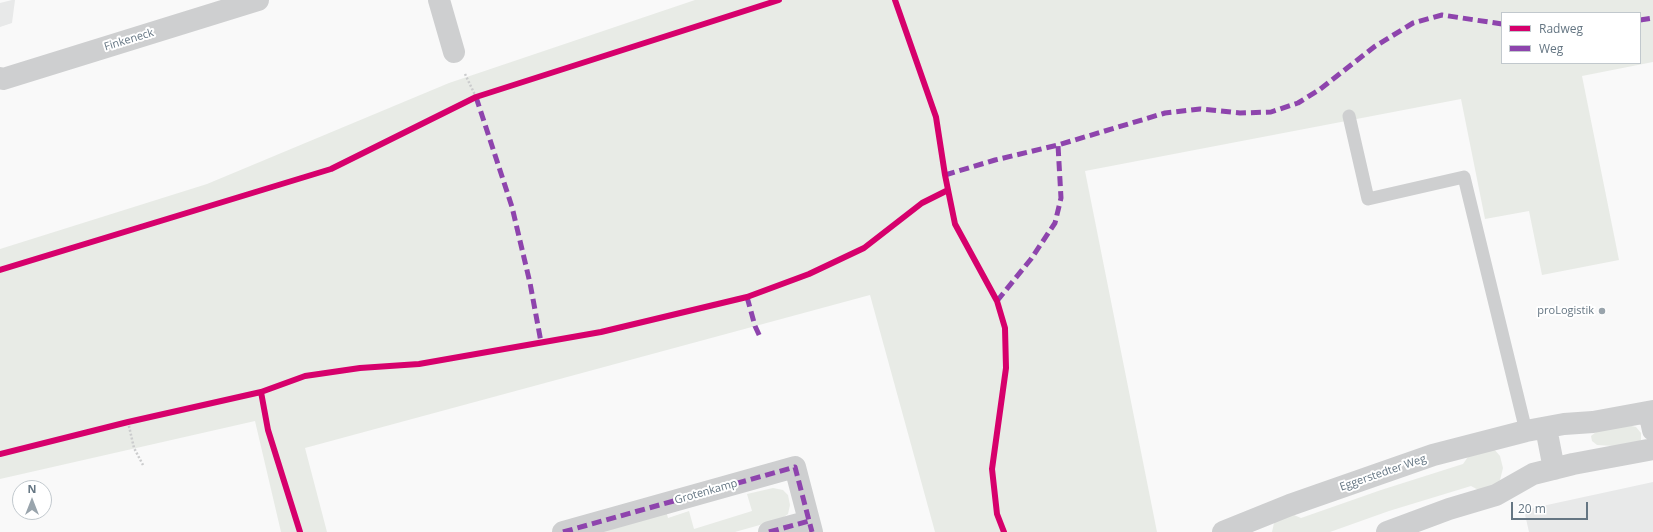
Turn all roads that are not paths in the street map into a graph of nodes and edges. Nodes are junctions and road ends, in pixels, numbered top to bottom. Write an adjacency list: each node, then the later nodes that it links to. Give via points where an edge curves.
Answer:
1 (258, 0): 4 (street, Finkeneck, via 11,77)
2 (439, 0): 3 (street)
3 (454, 52)
4 (0, 78)
5 (1349, 116): 7 (lane, via 1368,199 1464,178)
6 (1652, 418): 7 (street, Eggerstedter Weg, via 1564,424)
7 (1536, 429): 9 (street); 13 (street, Eggerstedter Weg, via 1433,455 1290,505)
8 (1653, 449): 9 (street)
9 (1554, 469): 14 (street, via 1533,474 1496,495)
10 (810, 527): 11 (street, Grotenkamp, via 796,467); 12 (street, Grotenkamp)
11 (563, 532)
12 (769, 532)
13 (1223, 532)
14 (1388, 532)

